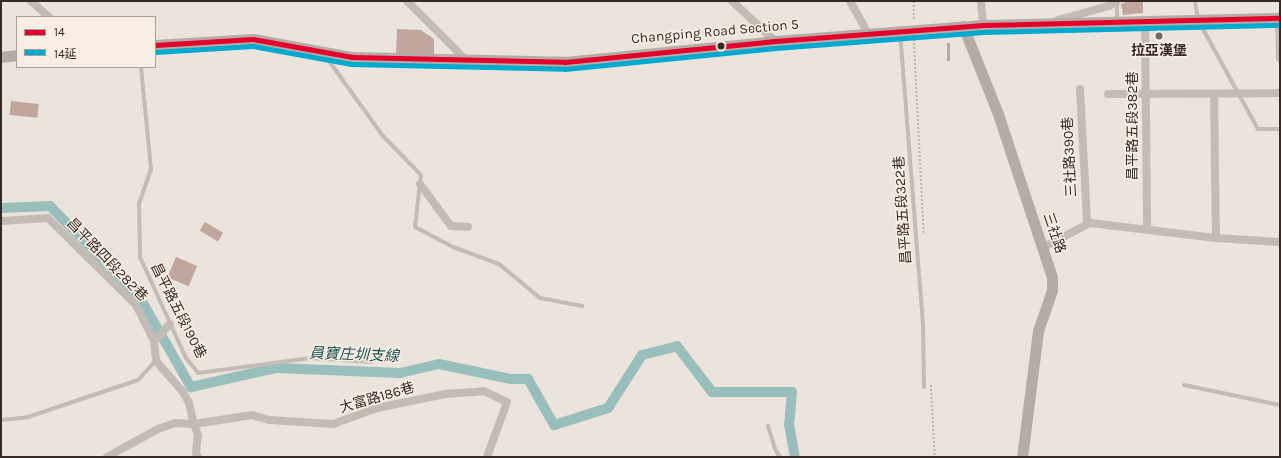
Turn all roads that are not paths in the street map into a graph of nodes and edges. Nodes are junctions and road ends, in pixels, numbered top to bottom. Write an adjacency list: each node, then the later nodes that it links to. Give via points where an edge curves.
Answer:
1 (31, 1): 8 (street)
2 (407, 1): 23 (street)
3 (732, 1): 18 (street)
4 (850, 1): 17 (street)
5 (980, 1): 14 (street)
6 (1117, 1): 11 (lane); 12 (street, via 1109,6)
7 (1195, 1): 10 (lane)
8 (48, 16)
9 (1279, 18): 10 (street, Changping Road Section 5); 24 (street)
10 (1198, 20): 13 (street, Changping Road Section 5); 28 (lane)
11 (1117, 22): 12 (street, Changping Road Section 5); 13 (street, Changping Road Section 5)
12 (1045, 23): 14 (street, Changping Road Section 5)
13 (1145, 23): 30 (street, 昌平路五段382巷)
14 (983, 25): 15 (street, Changping Road Section 5)
15 (963, 26): 16 (street, Changping Road Section 5); 40 (street, 三社路, via 998,114)
16 (900, 32): 17 (street, Changping Road Section 5); 47 (lane, 昌平路五段322巷, via 923,324)
17 (869, 35): 18 (street, Changping Road Section 5)
18 (775, 40): 23 (street, Changping Road Section 5, via 565,62)
19 (156, 45): 20 (street, Changping Road Section 5, via 253,39)
20 (323, 52): 23 (street, Changping Road Section 5, via 352,56); 33 (lane, via 383,136 422,175)
21 (16, 55): 22 (street)
22 (1, 56)
23 (465, 58)
24 (1280, 58)
25 (141, 68): 42 (lane, 昌平路五段190巷, via 151,169 139,203 140,257)
26 (1080, 89): 35 (street, 三社路390巷)
27 (1280, 92): 28 (street)
28 (1238, 93): 31 (street); 32 (lane, via 1258,129)
29 (1108, 94): 30 (street)
30 (1146, 94): 31 (street); 37 (street, 昌平路五段382巷)
31 (1214, 94): 38 (street)
32 (1280, 129)
33 (420, 184): 36 (street, via 451,226); 41 (lane, via 414,227 453,247 499,264 540,298)
34 (1, 221): 43 (street, 昌平路四段282巷, via 48,218 136,305)
35 (1086, 224): 37 (street); 40 (street)
36 (468, 227)
37 (1147, 229): 38 (street)
38 (1216, 238): 39 (street)
39 (1280, 242)
40 (1044, 247): 56 (street, 三社路, via 1052,277 1052,290 1038,331)
41 (582, 306)
42 (170, 324): 43 (street); 44 (lane, 昌平路五段190巷, via 186,358 198,373 311,358 370,362)
43 (154, 341): 45 (street, 昌平路四段282巷)
44 (388, 351)
45 (156, 361): 49 (lane, via 138,380 28,417); 50 (street, via 183,392 189,403)
46 (1184, 385): 48 (lane)
47 (924, 387)
48 (1280, 405)
49 (1, 420)
50 (194, 424): 52 (street, 大富路186巷, via 175,424 156,430); 53 (street, via 198,435); 54 (street, 大富路186巷, via 252,415 270,420 333,424 392,405 445,394 484,391 508,402)
51 (768, 426): 55 (lane, via 775,450)
52 (107, 457)
53 (198, 457)
54 (487, 457)
55 (780, 457)
56 (1022, 457)

